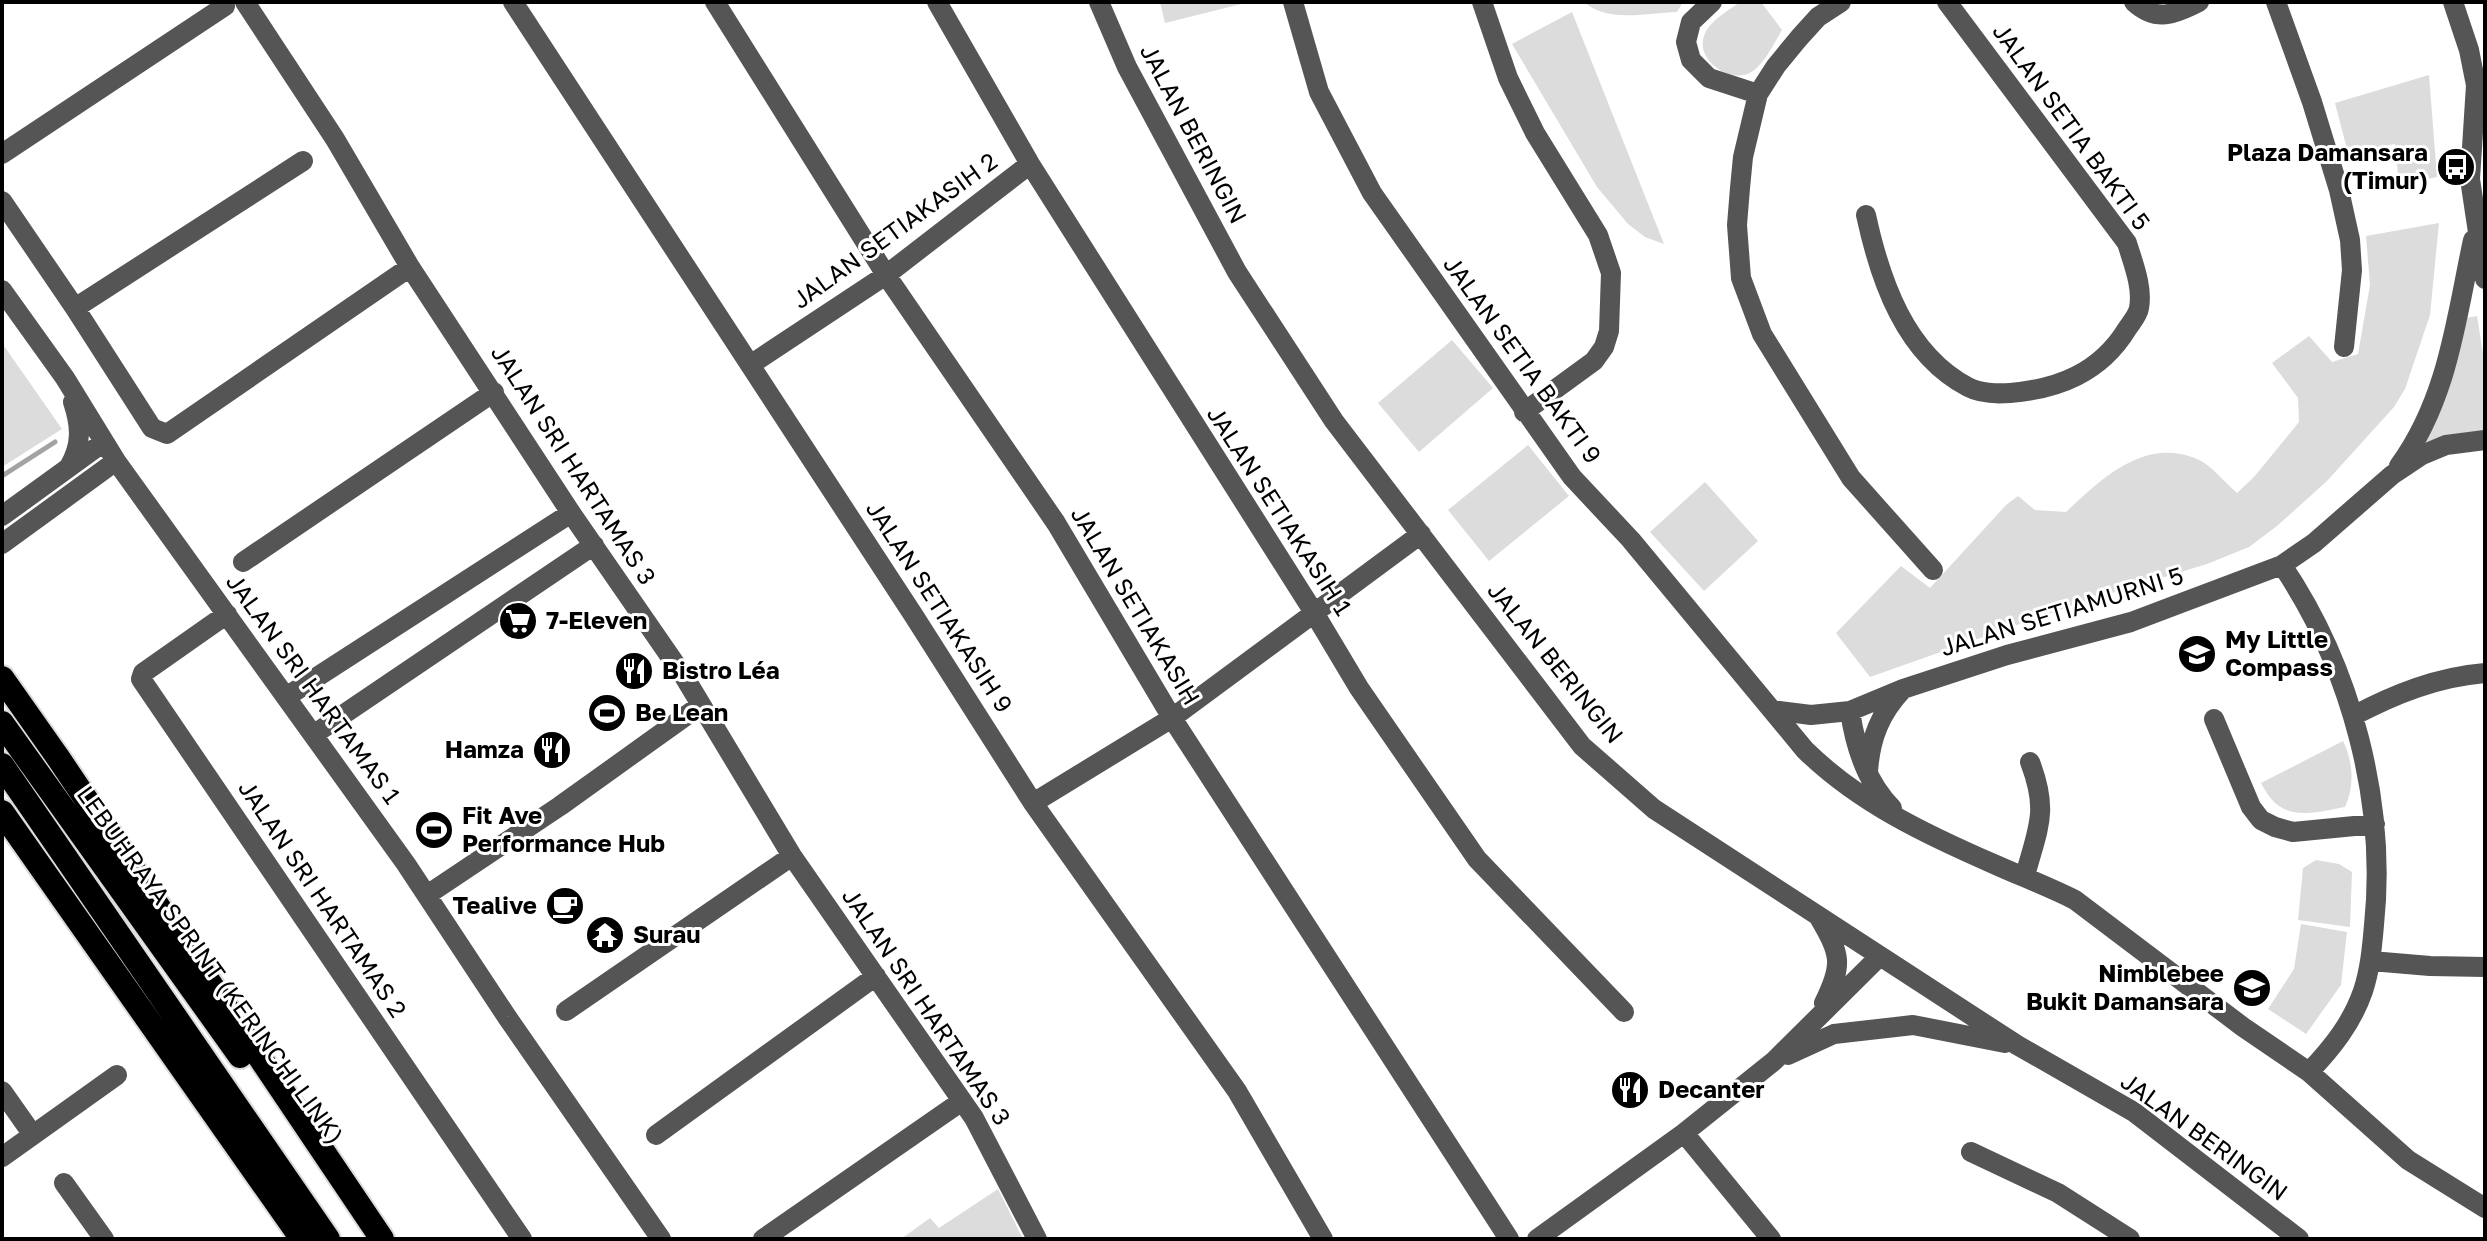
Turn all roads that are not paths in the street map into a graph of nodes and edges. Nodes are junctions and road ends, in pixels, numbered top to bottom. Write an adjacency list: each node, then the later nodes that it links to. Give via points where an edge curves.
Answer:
1 (513, 2): 30 (street, JALAN SETIAKASIH 9)
2 (715, 2): 25 (street, JALAN SETIAKASIH)
3 (937, 2): 20 (street, JALAN SETIAKASIH 1)
4 (1099, 2): 41 (street, JALAN BERINGIN, via 1127,67 1237,272 1334,421)
5 (1293, 2): 33 (street, JALAN SETIA BAKTI 9, via 1319,92 1372,193)
6 (1482, 2): 33 (street, via 1508,78 1598,235 1611,273 1604,347 1594,361)
7 (1712, 2): 17 (street, via 1691,22 1686,42 1691,60 1709,78)
8 (1841, 2): 17 (street, via 1799,38)
9 (1947, 2): 22 (street, JALAN SETIA BAKTI 5, via 2122,234 2137,275 2139,310 2119,343 2077,377 2039,391 1971,389 1930,359 1909,329 1889,295)
10 (2134, 2): 11 (street, via 2147,13 2164,15)
11 (2199, 2)
12 (2276, 2): 29 (street, via 2316,116 2350,240)
13 (2453, 2): 16 (street)
14 (235, 4): 18 (street); 24 (street, JALAN SRI HARTAMAS 3, via 335,139)
15 (2485, 62): 16 (street)
16 (2476, 85): 23 (street, via 2470,179)
17 (1758, 94): 46 (street, via 1739,200 1741,278 1762,334 1851,478)
18 (2, 154)
19 (303, 161): 28 (street)
20 (1030, 164): 25 (street, JALAN SETIAKASIH 2); 47 (street, JALAN SETIAKASIH 1)
21 (2, 201): 28 (street)
22 (1866, 215)
23 (2476, 230): 26 (street); 38 (street, JALAN SETIAMURNI 5, via 2446,373 2421,432)
24 (410, 267): 28 (street, via 167,434 152,428); 32 (street, JALAN SRI HARTAMAS 3)
25 (886, 275): 30 (street, JALAN SETIAKASIH 2); 57 (street, JALAN SETIAKASIH, via 1056,523)
26 (2485, 279)
27 (2, 290): 31 (street, JALAN SRI HARTAMAS 1)
28 (75, 308)
29 (2344, 347)
30 (750, 365): 64 (street, JALAN SETIAKASIH 9)
31 (65, 378): 35 (street, JALAN SRI HARTAMAS 1); 37 (street, via 80,432)
32 (494, 392): 39 (street, JALAN SRI HARTAMAS 3); 44 (street)
33 (1524, 412): 54 (street, JALAN SETIA BAKTI 9, via 1572,477)
34 (2485, 440): 38 (street, JALAN SETIAMURNI 5, via 2446,445)
35 (104, 442): 36 (street, JALAN SRI HARTAMAS 1); 37 (street)
36 (116, 461): 42 (street); 48 (street, JALAN SRI HARTAMAS 1)
37 (69, 467): 40 (street)
38 (2392, 475): 45 (street, JALAN SETIAMURNI 5)
39 (571, 513): 43 (street, JALAN SRI HARTAMAS 3); 52 (street)
40 (2, 516)
41 (1421, 534): 47 (street); 71 (street, JALAN BERINGIN, via 1582,746 1654,809)
42 (2, 544)
43 (594, 545): 53 (street, JALAN SRI HARTAMAS 3); 60 (street)
44 (243, 562)
45 (2282, 565): 51 (street, JALAN SETIAMURNI 5, via 2131,622); 56 (street, via 2324,642)
46 (1933, 570)
47 (1313, 611): 57 (street); 77 (street, JALAN SETIAKASIH 1, via 1359,688 1477,859)
48 (227, 614): 52 (street, JALAN SRI HARTAMAS 1); 97 (street, JALAN SRI HARTAMAS 2, via 141,679)
49 (2485, 673): 56 (street, via 2425,684)
50 (2, 678): 96 (highway)
51 (1903, 689): 55 (street, JALAN SETIAMURNI 5); 63 (street, via 1877,727)
52 (286, 697): 60 (street, JALAN SRI HARTAMAS 1)
53 (701, 705): 68 (street, JALAN SRI HARTAMAS 3); 70 (street)
54 (1772, 710): 55 (street, JALAN SETIAMURNI 5, via 1811,715); 66 (street, JALAN SETIA BAKTI 9, via 1836,779)
55 (1850, 711): 63 (street)
56 (2353, 716): 67 (street)
57 (1172, 718): 64 (street); 102 (street, JALAN SETIAKASIH)
58 (2214, 719): 67 (street, via 2261,820 2293,832)
59 (2, 723): 95 (highway, LEBUHRAYA SPRINT (KERINCHI LINK))
60 (313, 735): 70 (street, JALAN SRI HARTAMAS 1)
61 (2030, 762): 69 (street, via 2042,812)
62 (2, 765): 94 (highway)
63 (1868, 772): 66 (street)
64 (1033, 803): 101 (street, JALAN SETIAKASIH 9, via 1237,1091)
65 (2, 812): 93 (highway)
66 (1905, 821): 69 (street, JALAN SETIA BAKTI 9)
67 (2375, 824): 73 (street, via 2377,893)
68 (792, 856): 75 (street, JALAN SRI HARTAMAS 3); 76 (street)
69 (2025, 876): 81 (street, JALAN SETIA BAKTI 9, via 2075,900)
70 (427, 895): 98 (street, JALAN SRI HARTAMAS 1)
71 (1818, 914): 72 (street, JALAN BERINGIN); 78 (street, via 1836,946 1838,976)
72 (1879, 957): 78 (street); 79 (street, JALAN BERINGIN)
73 (2371, 961): 74 (street); 81 (street, via 2349,1022)
74 (2485, 967)
75 (876, 976): 84 (street, JALAN SRI HARTAMAS 3); 87 (street)
76 (566, 1011)
77 (1624, 1012)
78 (1815, 1021): 80 (street)
79 (2017, 1045): 80 (street, via 1913,1025 1834,1034); 106 (street, JALAN BERINGIN, via 2134,1112)
80 (1774, 1061): 85 (street)
81 (2309, 1072): 91 (street, JALAN SETIA BAKTI 9, via 2408,1160)
82 (117, 1075): 86 (street)
83 (2, 1091): 86 (street)
84 (962, 1101): 99 (street); 100 (street, JALAN SRI HARTAMAS 3)
85 (1684, 1133): 103 (street); 104 (street)
86 (33, 1135): 89 (street)
87 (656, 1135)
88 (1971, 1152): 105 (street, via 2058,1193)
89 (2, 1157)
90 (64, 1183): 92 (street)
91 (2485, 1208)
92 (104, 1239)
93 (302, 1239)
94 (328, 1239)
95 (373, 1239)
96 (382, 1239)
97 (522, 1239)
98 (661, 1239)
99 (763, 1239)
100 (1037, 1239)
101 (1323, 1239)
102 (1509, 1239)
103 (1537, 1239)
104 (1771, 1239)
105 (2130, 1239)
106 (2299, 1239)

